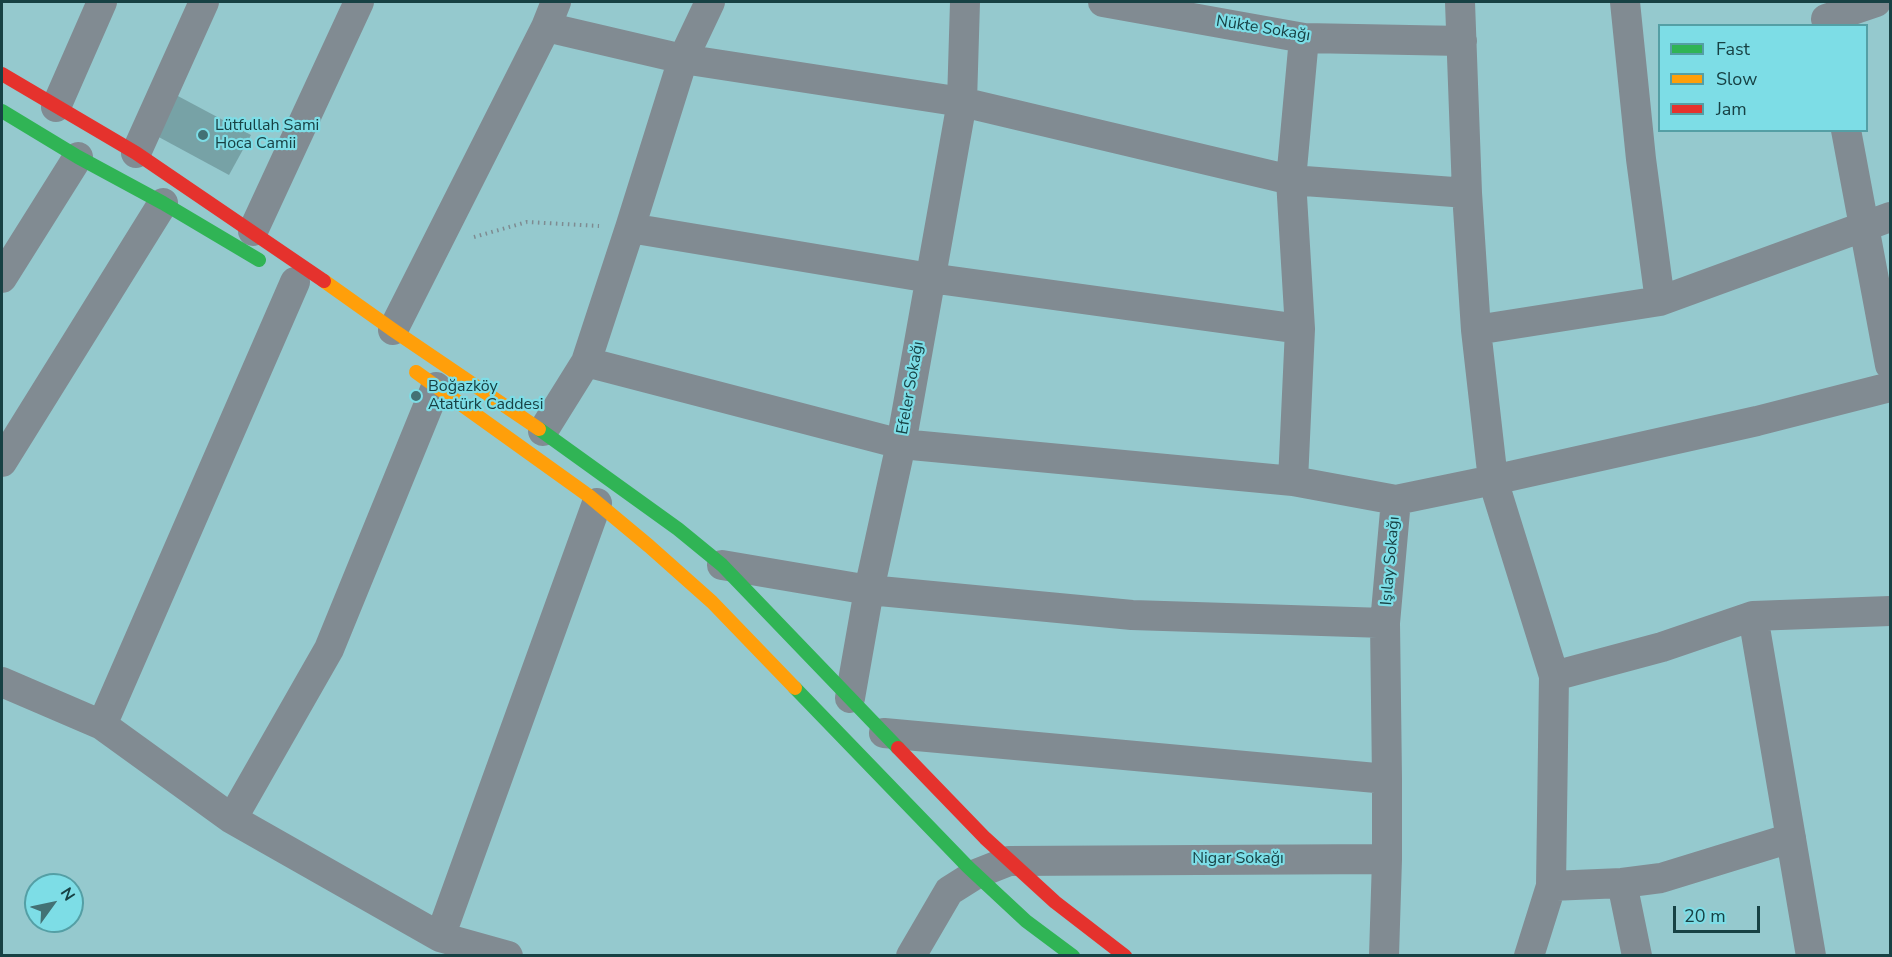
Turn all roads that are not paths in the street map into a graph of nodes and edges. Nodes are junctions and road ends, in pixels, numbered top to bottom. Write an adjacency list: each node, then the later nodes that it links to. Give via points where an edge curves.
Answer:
1 (102, 2): 17 (street)
2 (204, 2): 20 (street)
3 (359, 2): 27 (street)
4 (710, 2): 14 (street)
5 (965, 2): 16 (street, Efeler Sokağı)
6 (1103, 2): 12 (street, Nükte Sokağı)
7 (1460, 2): 13 (street)
8 (1625, 2): 31 (street)
9 (1876, 2): 11 (street)
10 (551, 14): 14 (street); 33 (street)
11 (1825, 15)
12 (1304, 38): 13 (street, Nükte Sokağı); 22 (street)
13 (1462, 41): 23 (street)
14 (682, 59): 16 (street); 26 (street)
15 (2, 74): 17 (main road)
16 (962, 102): 22 (street); 29 (street, Efeler Sokağı)
17 (56, 107): 20 (main road)
18 (2, 111): 21 (main road)
19 (1847, 132): 25 (street)
20 (136, 153): 27 (main road)
21 (78, 157): 24 (main road); 28 (street)
22 (1291, 180): 23 (street); 32 (street)
23 (1467, 193): 34 (street)
24 (163, 203): 30 (main road); 42 (street)
25 (1877, 222): 31 (street); 37 (street)
26 (630, 228): 29 (street); 35 (street)
27 (253, 231): 33 (main road)
28 (2, 278)
29 (930, 278): 32 (street); 41 (street, Efeler Sokağı)
30 (290, 279): 55 (street)
31 (1660, 301): 34 (street)
32 (1300, 329): 44 (street)
33 (393, 330): 40 (main road)
34 (1476, 330): 43 (street)
35 (586, 362): 40 (street); 41 (street, Efeler Sokağı)
36 (408, 366): 38 (main road)
37 (1890, 366)
38 (436, 387): 46 (main road); 58 (street, via 329,649)
39 (1890, 387): 43 (street)
40 (543, 431): 47 (main road)
41 (902, 444): 44 (street); 48 (street)
42 (2, 462)
43 (1493, 480): 45 (street); 52 (street)
44 (1293, 481): 45 (street)
45 (1396, 500): 51 (street, Işılay Sokağı)
46 (597, 503): 62 (main road, via 712,603); 65 (street)
47 (722, 565): 48 (street); 54 (main road)
48 (869, 590): 51 (street, via 1132,615); 54 (street)
49 (1890, 611): 50 (street)
50 (1753, 616): 52 (street, via 1662,647); 59 (street)
51 (1385, 623): 57 (street, Işılay Sokağı)
52 (1554, 676): 64 (street)
53 (2, 682): 55 (street)
54 (850, 698): 56 (main road)
55 (102, 725): 58 (street)
56 (884, 733): 57 (street); 61 (main road)
57 (1387, 779): 60 (street)
58 (232, 819): 65 (street)
59 (1791, 838): 63 (street, via 1661,878); 73 (street)
60 (1387, 859): 61 (street, Nigar Sokağı); 70 (street)
61 (1009, 861): 62 (street); 69 (main road)
62 (976, 874): 67 (street, via 949,891); 68 (main road, via 1026,921)
63 (1622, 883): 64 (street); 72 (street)
64 (1551, 886): 71 (street)
65 (440, 937): 66 (street)
66 (508, 956)
67 (911, 956)
68 (1072, 956)
69 (1125, 956)
70 (1384, 956)
71 (1529, 956)
72 (1637, 956)
73 (1811, 956)

